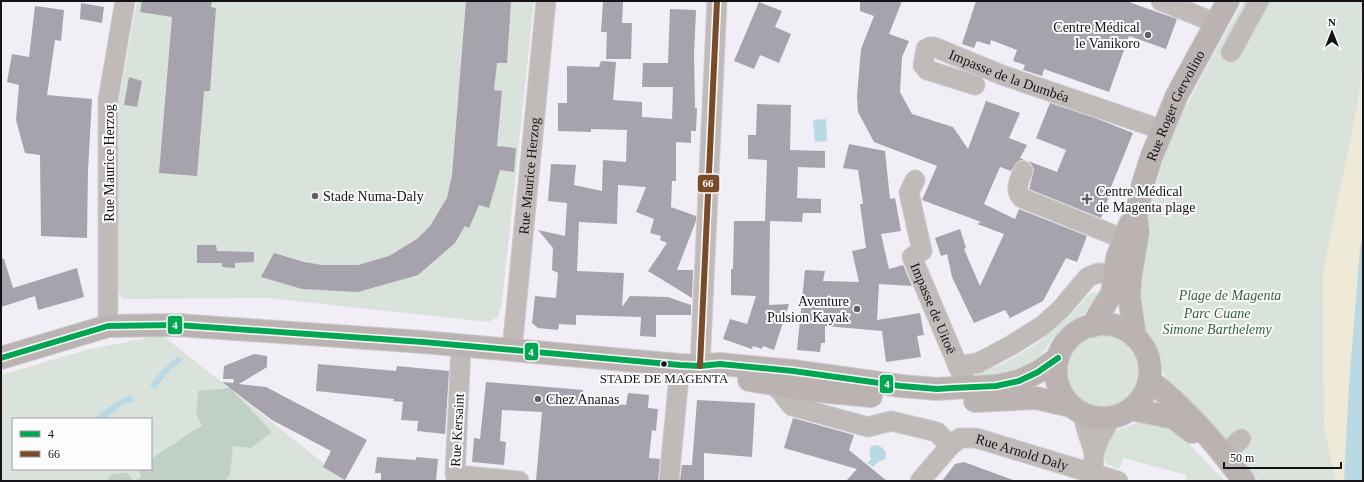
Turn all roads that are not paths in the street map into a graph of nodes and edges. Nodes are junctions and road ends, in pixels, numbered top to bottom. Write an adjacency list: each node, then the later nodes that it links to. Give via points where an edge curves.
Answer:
1 (125, 1): 15 (street, Rue Maurice Herzog, via 108,100)
2 (546, 1): 19 (street, Rue Maurice Herzog)
3 (717, 1): 22 (street)
4 (1161, 1): 7 (street)
5 (1228, 1): 7 (main road, Rue Roger Gervolino)
6 (1259, 1): 8 (street)
7 (1216, 23): 10 (main road, Rue Roger Gervolino, via 1177,95)
8 (1231, 52)
9 (975, 85): 10 (street, Impasse de la Dumbéa, via 925,69 923,65 926,49 934,47 1002,75)
10 (1163, 130): 13 (main road, Rue Roger Gervolino, via 1151,158 1136,215 1128,228)
11 (1023, 171): 13 (street, via 1017,188 1022,198)
12 (916, 180): 23 (street, Impasse de Uitoë, via 909,193 922,251 912,257)
13 (1130, 242): 14 (main road, Rue Roger Gervolino, via 1117,258); 17 (main road, Rue Roger Gervolino, via 1129,296)
14 (1114, 274): 16 (main road, Rue Roger Gervolino, via 1112,293); 23 (street, via 1098,273 1088,277 1042,326 978,363)
15 (108, 326): 18 (main road, via 177,325); 20 (main road)
16 (1092, 326): 17 (main road, via 1115,326 1126,330); 21 (main road, via 1071,337 1063,346)
17 (1135, 338): 24 (main road, via 1143,346 1148,357)
18 (461, 346): 19 (main road); 34 (street, Rue Kersaint, via 455,475)
19 (512, 350): 22 (main road)
20 (1, 358)
21 (1058, 358): 23 (main road, via 1019,381 996,386); 27 (main road, via 1057,384 1063,396)
22 (690, 366): 23 (main road, via 720,364 937,389); 25 (main road, via 719,376); 35 (street)
23 (964, 375)
24 (1149, 380): 26 (main road, via 1140,401); 32 (main road, via 1201,427)
25 (775, 385): 27 (main road, via 933,402 1036,398); 30 (street, via 792,406 868,427 891,421 937,432)
26 (1131, 409): 28 (main road); 38 (main road, via 1174,418)
27 (1077, 410): 28 (main road, via 1092,417); 31 (street)
28 (1111, 418): 31 (street, via 1099,438)
29 (1241, 439): 32 (street)
30 (950, 446): 33 (street, Rue Arnold Daly, via 960,438 976,438); 36 (street)
31 (1094, 453): 33 (street)
32 (1224, 454): 38 (main road)
33 (1090, 477): 37 (street, Rue Arnold Daly)
34 (519, 481)
35 (670, 481)
36 (920, 481)
37 (1118, 481)
38 (1242, 481)

